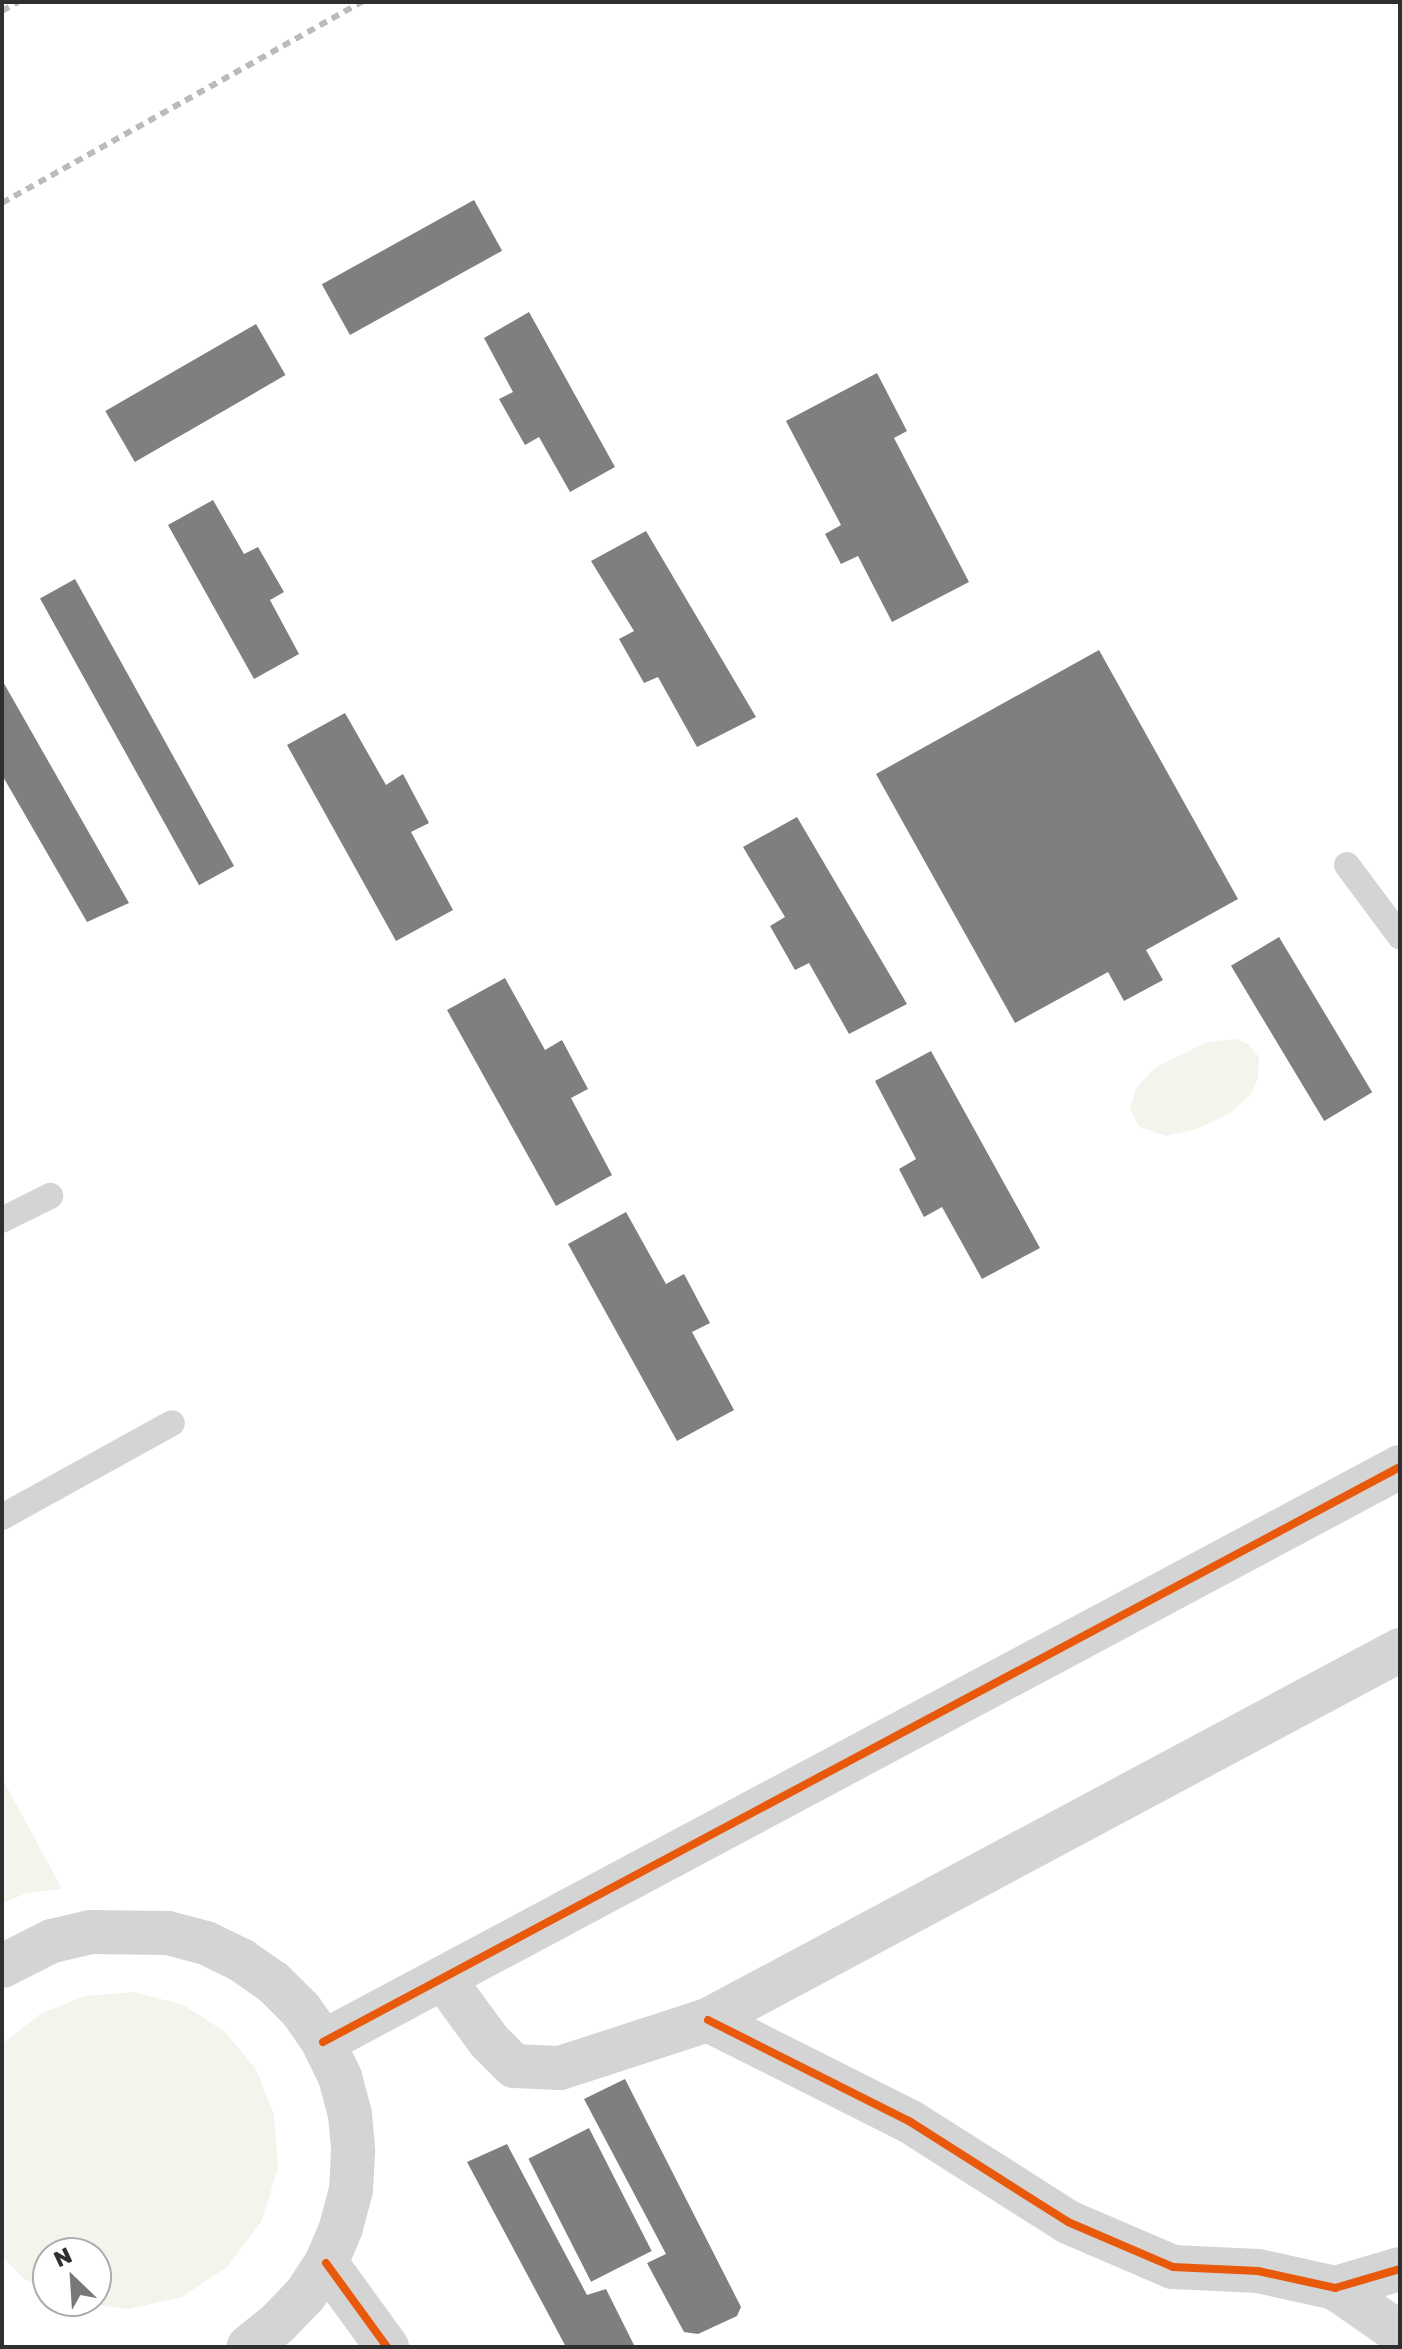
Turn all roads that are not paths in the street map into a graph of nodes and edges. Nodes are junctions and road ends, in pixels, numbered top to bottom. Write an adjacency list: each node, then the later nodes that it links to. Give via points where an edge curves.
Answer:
1 (1347, 865): 2 (lane)
2 (1400, 936)
3 (50, 1196): 4 (lane)
4 (2, 1220)
5 (172, 1423): 7 (lane)
6 (1400, 1467): 10 (street)
7 (2, 1517)
8 (1400, 1650): 11 (street)
9 (2, 1966): 12 (street, via 52,1941 90,1932 168,1933 206,1943 273,1982)
10 (443, 1978): 11 (street, via 514,2066 560,2068); 12 (street)
11 (708, 2020): 15 (street, via 909,2121 1068,2222 1173,2267 1258,2271)
12 (323, 2042): 13 (street, via 340,2077 353,2152 351,2190)
13 (326, 2263): 17 (street, via 305,2295); 18 (street)
14 (1400, 2269): 15 (street)
15 (1335, 2288): 16 (street)
16 (1400, 2333)
17 (248, 2347)
18 (387, 2347)

